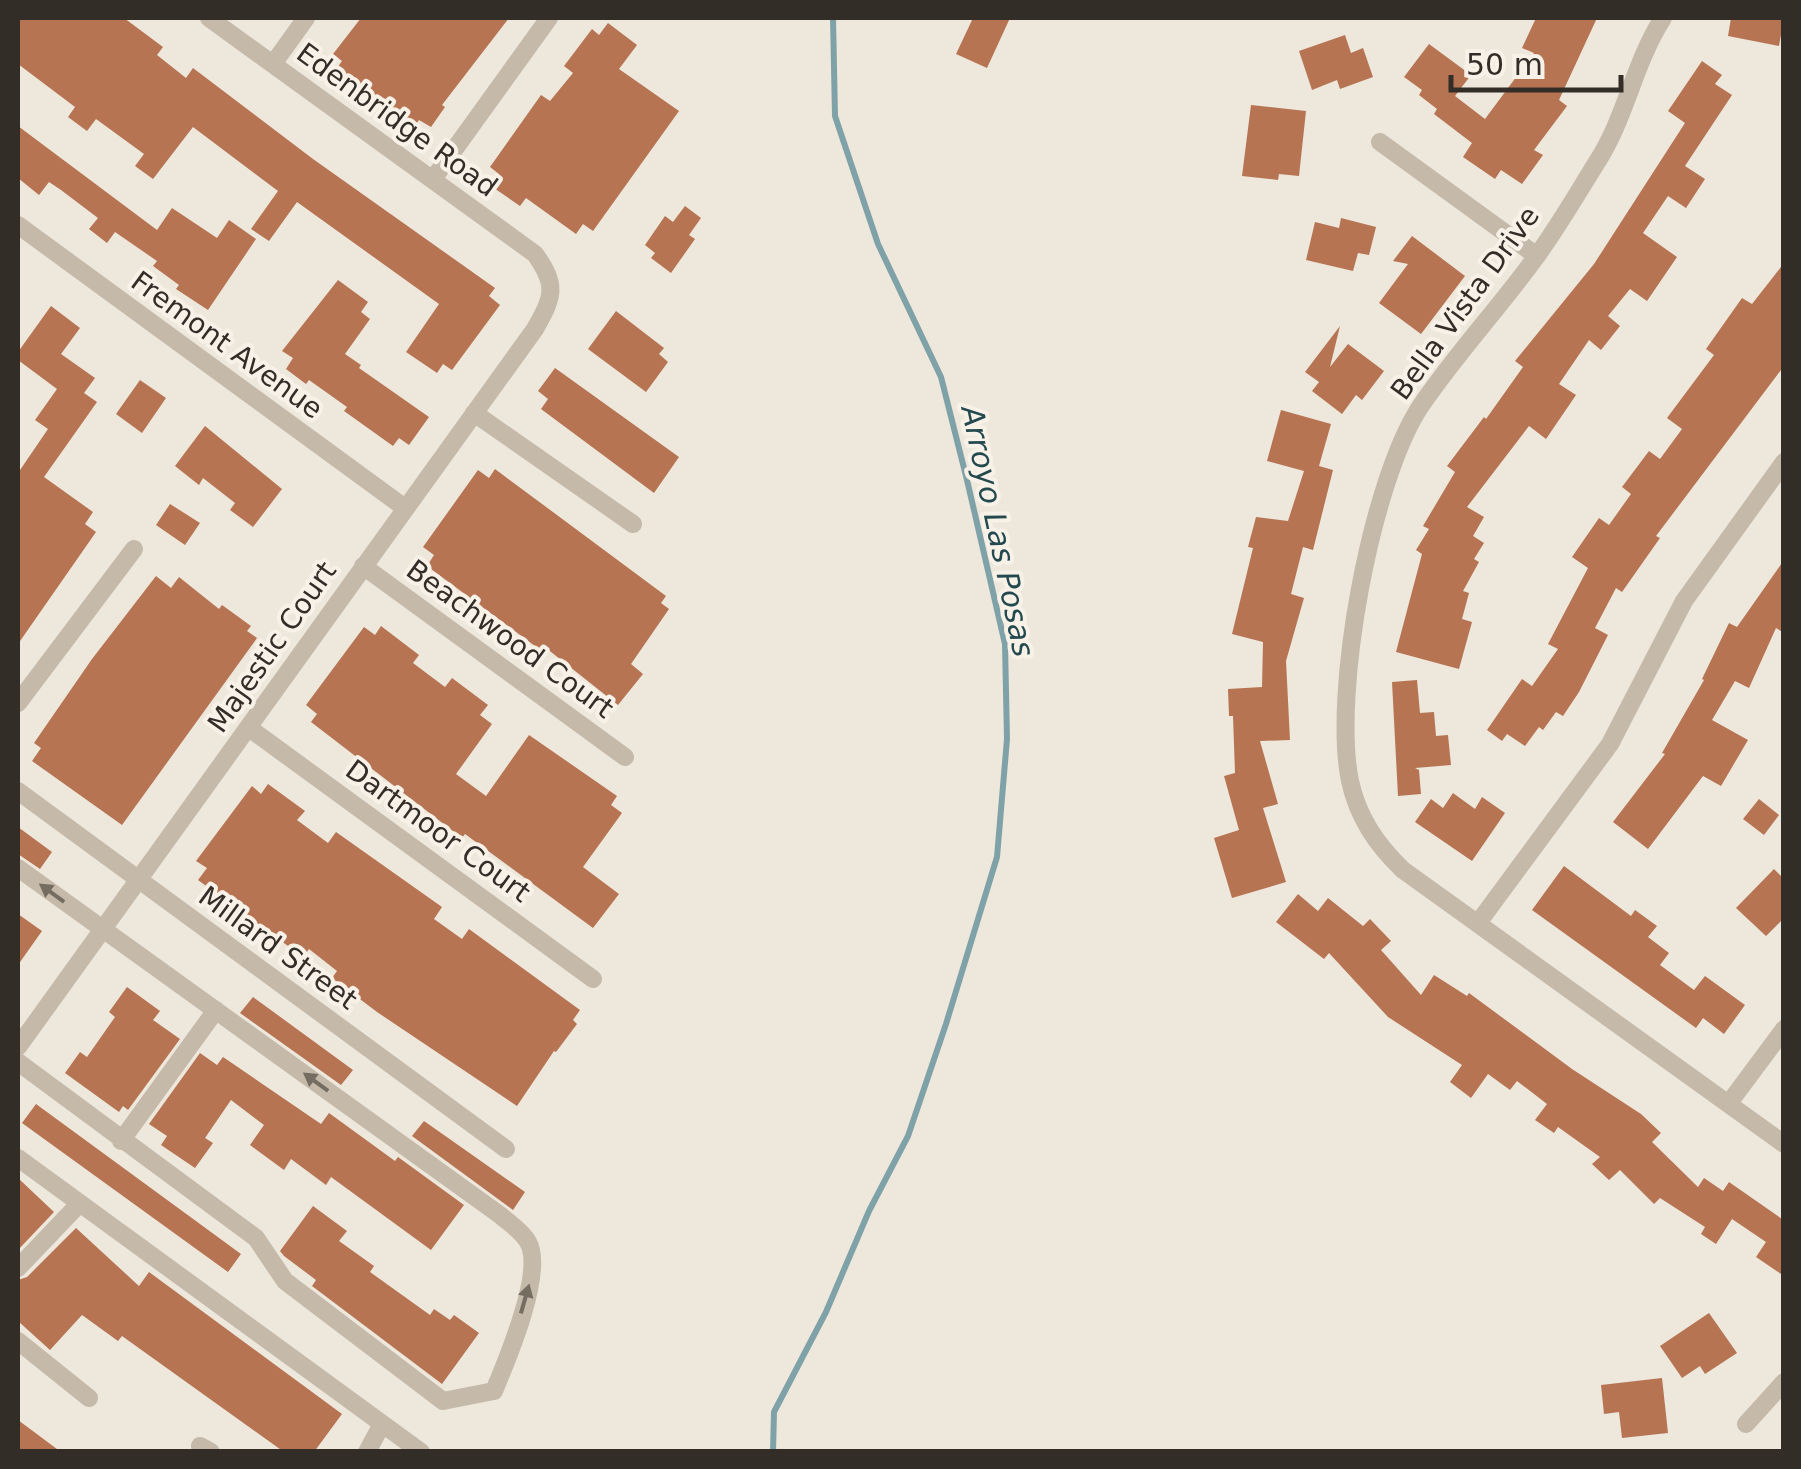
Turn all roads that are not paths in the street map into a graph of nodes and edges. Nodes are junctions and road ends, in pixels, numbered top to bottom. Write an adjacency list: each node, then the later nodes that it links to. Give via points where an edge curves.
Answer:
1 (209, 18): 5 (street, Edenbridge Road)
2 (306, 18): 5 (street)
3 (550, 18): 7 (street)
4 (1662, 18): 9 (street, Bella Vista Drive, via 1600,157)
5 (273, 64): 7 (street, Edenbridge Road)
6 (1380, 142): 9 (street)
7 (433, 179): 10 (street, Edenbridge Road, via 535,254)
8 (18, 225): 13 (street, Fremont Avenue)
9 (1537, 256): 23 (street, Bella Vista Drive, via 1420,408 1395,454 1355,623 1347,700 1350,782 1370,835 1403,870)
10 (548, 272): 11 (street, Majestic Court, via 550,303)
11 (474, 414): 13 (street, Majestic Court); 14 (street)
12 (1784, 462): 23 (street, via 1684,601 1610,744)
13 (405, 508): 16 (street, Majestic Court)
14 (633, 524)
15 (134, 549): 17 (street)
16 (363, 566): 18 (street, Majestic Court); 19 (street, Beachwood Court)
17 (18, 703)
18 (249, 728): 22 (street, Majestic Court); 25 (street, Dartmoor Court)
19 (625, 757)
20 (18, 791): 22 (street, Millard Street)
21 (18, 868): 24 (street, one-way to 21)
22 (138, 880): 24 (street, Majestic Court); 33 (street, Millard Street)
23 (1478, 923): 30 (street, Bella Vista Drive)
24 (104, 930): 26 (street); 28 (street, Majestic Court)
25 (594, 979)
26 (216, 1010): 31 (street); 31 (street, one-way to 26, via 256,1238 285,1281 443,1402 494,1391 534,1266 530,1244 500,1215)
27 (1784, 1029): 30 (street)
28 (18, 1048)
29 (18, 1062): 31 (street)
30 (1729, 1103): 32 (street, Bella Vista Drive)
31 (121, 1140)
32 (1784, 1144)
33 (506, 1149)
34 (18, 1158): 35 (street)
35 (80, 1203): 36 (street); 40 (street)
36 (18, 1268)
37 (18, 1342): 39 (street)
38 (1784, 1382): 41 (street)
39 (90, 1398)
40 (382, 1424): 42 (street); 43 (street)
41 (1746, 1424)
42 (367, 1452)
43 (422, 1452)

